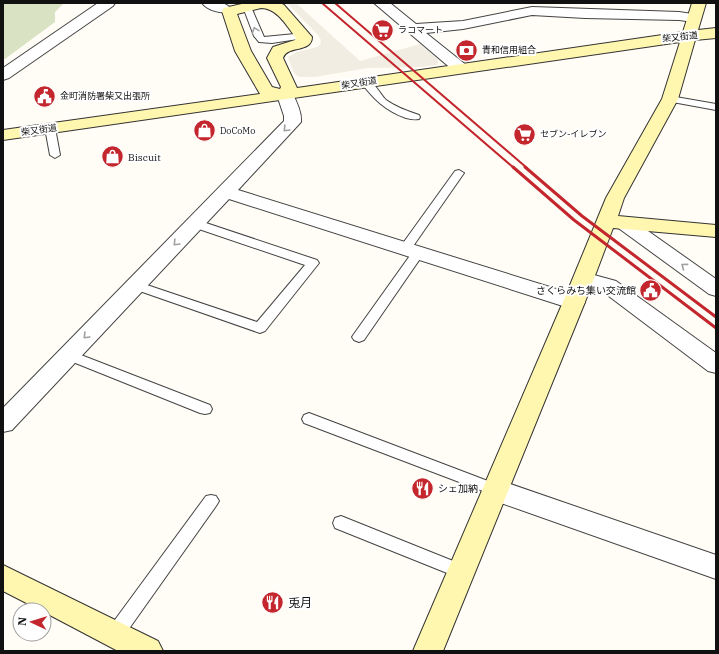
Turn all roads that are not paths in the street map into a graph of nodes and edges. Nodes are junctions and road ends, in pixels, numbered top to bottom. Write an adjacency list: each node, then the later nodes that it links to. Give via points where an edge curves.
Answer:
1 (108, 3): 14 (street)
2 (209, 3): 6 (street)
3 (381, 3): 8 (street, via 400,11)
4 (247, 7): 6 (street); 10 (street, via 261,4 276,6); 10 (lane, one-way to 4, via 262,40)
5 (568, 8): 7 (street, via 585,14 679,16); 8 (street, via 532,10 463,25)
6 (227, 10): 11 (street)
7 (694, 19): 9 (street, 柴又街道); 13 (street, 柴又街道); 17 (street)
8 (414, 29): 13 (street)
9 (716, 33)
10 (301, 34): 12 (street, via 304,41)
11 (241, 45): 12 (street, via 262,51); 16 (street, via 266,91)
12 (280, 49): 16 (street, via 274,58 289,87)
13 (460, 68): 15 (street, 柴又街道)
14 (3, 75)
15 (366, 82): 16 (street, 柴又街道); 19 (lane, via 372,92 391,109)
16 (285, 95): 20 (street, 柴又街道); 24 (street, one-way to 24, via 293,116 292,122)
17 (670, 99): 18 (lane); 25 (street, via 620,187)
18 (716, 107)
19 (415, 117)
20 (50, 128): 21 (street, 柴又街道); 22 (lane)
21 (3, 135)
22 (55, 155)
23 (459, 173): 28 (lane)
24 (226, 192): 26 (street); 28 (street)
25 (615, 222): 27 (street); 29 (street); 31 (street, one-way to 25)
26 (194, 224): 30 (street, one-way to 30); 30 (lane, via 313,263 260,328)
27 (716, 231)
28 (412, 251): 32 (street); 33 (lane)
29 (583, 279): 32 (street); 35 (street, via 609,286)
30 (136, 285): 34 (street, one-way to 34)
31 (716, 289)
32 (574, 302): 39 (street)
33 (359, 337)
34 (68, 354): 36 (lane); 38 (street)
35 (716, 365)
36 (205, 409)
37 (309, 419): 39 (lane)
38 (3, 423)
39 (496, 490): 42 (street); 43 (street)
40 (211, 501): 45 (lane)
41 (341, 523): 43 (lane)
42 (716, 567)
43 (462, 572): 47 (street)
44 (3, 577): 45 (street)
45 (115, 634): 46 (street)
46 (148, 651)
47 (428, 651)

